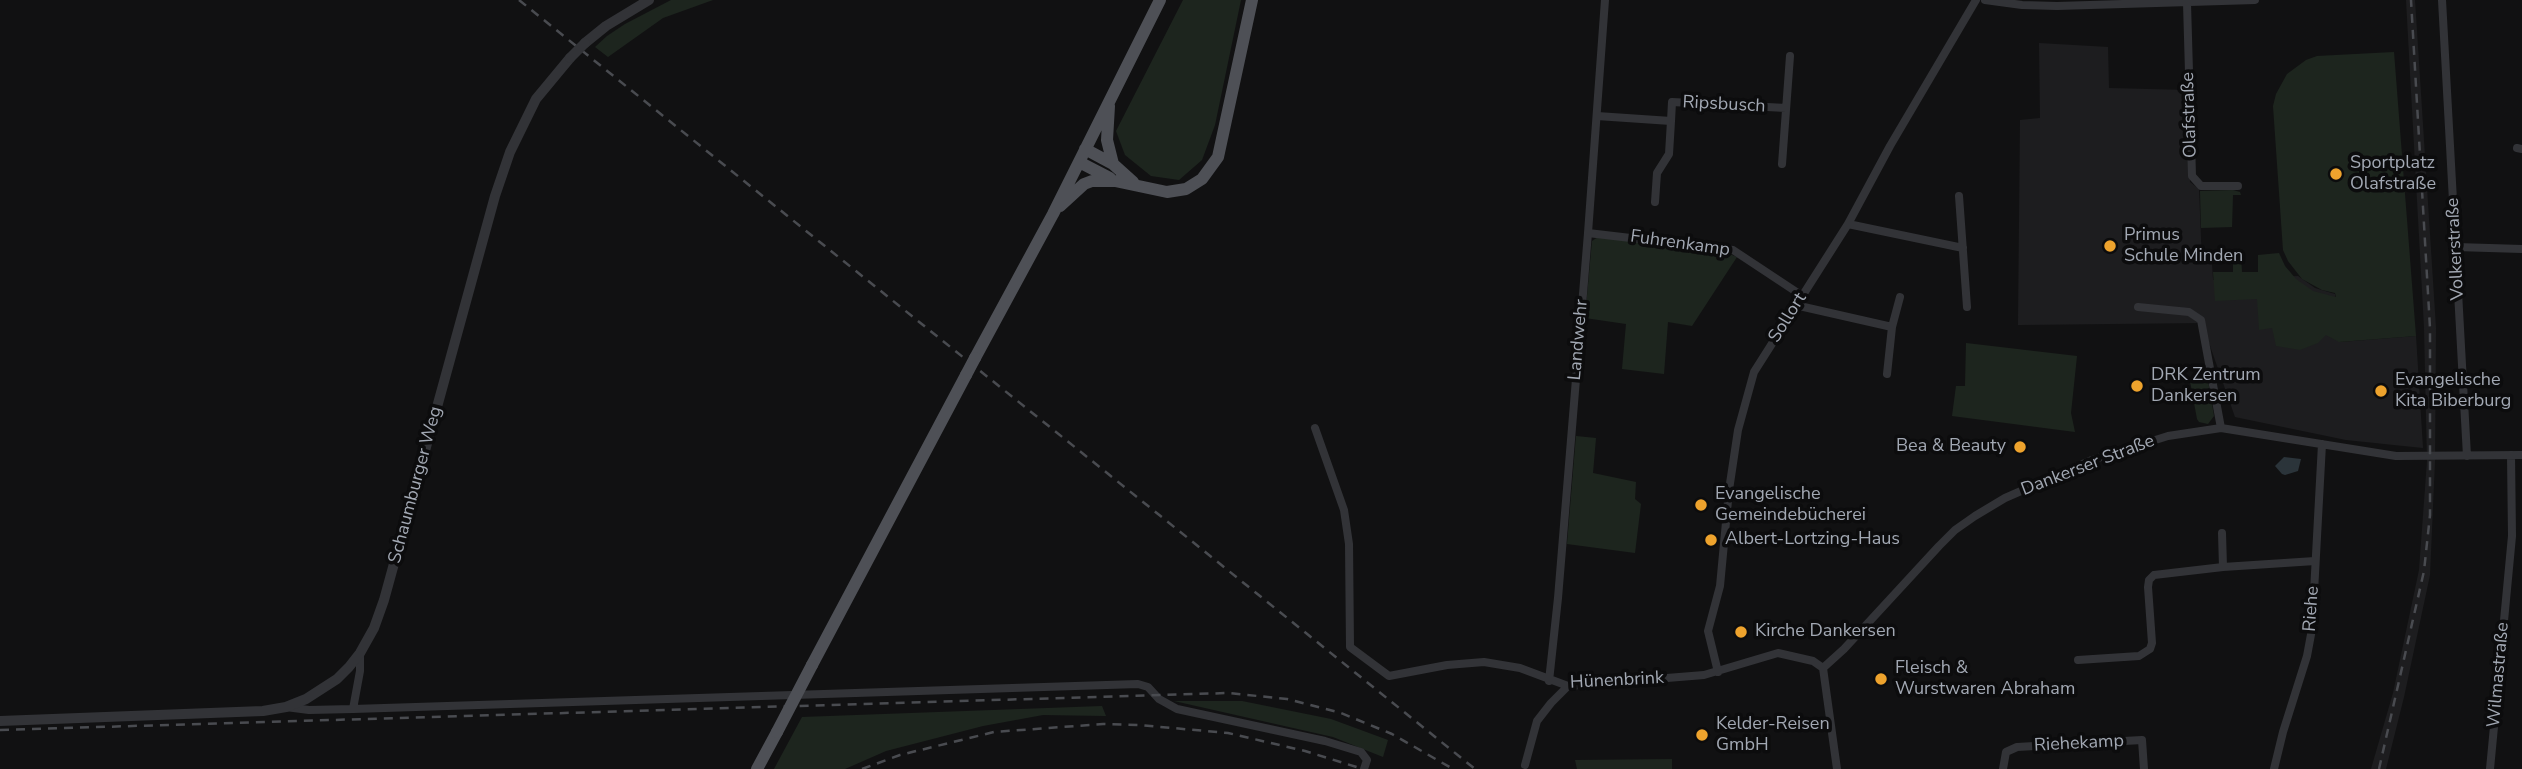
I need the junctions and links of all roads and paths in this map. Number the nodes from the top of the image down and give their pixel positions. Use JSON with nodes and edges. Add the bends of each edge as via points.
{"nodes":[{"id":1,"x":649,"y":0,"type":"edge"},
{"id":2,"x":1160,"y":0,"type":"edge"},
{"id":3,"x":1252,"y":0,"type":"edge"},
{"id":4,"x":1605,"y":0,"type":"edge"},
{"id":5,"x":1976,"y":0,"type":"edge"},
{"id":6,"x":1987,"y":0,"type":"edge"},
{"id":7,"x":2255,"y":0,"type":"edge"},
{"id":8,"x":2442,"y":0,"type":"edge"},
{"id":9,"x":2193,"y":2,"type":"edge"},
{"id":10,"x":1790,"y":56,"type":"dead end"},
{"id":11,"x":1109,"y":102,"type":"junction"},
{"id":12,"x":1786,"y":108,"type":"junction"},
{"id":13,"x":1597,"y":116,"type":"junction"},
{"id":14,"x":1671,"y":121,"type":"junction"},
{"id":15,"x":1086,"y":149,"type":"junction"},
{"id":16,"x":1079,"y":162,"type":"junction"},
{"id":17,"x":1113,"y":164,"type":"junction"},
{"id":18,"x":1782,"y":164,"type":"dead end"},
{"id":19,"x":1115,"y":181,"type":"junction"},
{"id":20,"x":1139,"y":186,"type":"junction"},
{"id":21,"x":2238,"y":186,"type":"dead end"},
{"id":22,"x":1959,"y":196,"type":"dead end"},
{"id":23,"x":1655,"y":202,"type":"dead end"},
{"id":24,"x":1053,"y":214,"type":"junction"},
{"id":25,"x":1848,"y":223,"type":"junction"},
{"id":26,"x":1588,"y":233,"type":"junction"},
{"id":27,"x":2456,"y":247,"type":"junction"},
{"id":28,"x":1963,"y":248,"type":"junction"},
{"id":29,"x":2522,"y":249,"type":"edge"},
{"id":30,"x":1801,"y":295,"type":"junction"},
{"id":31,"x":1900,"y":298,"type":"dead end"},
{"id":32,"x":1795,"y":305,"type":"junction"},
{"id":33,"x":1967,"y":307,"type":"dead end"},
{"id":34,"x":2138,"y":307,"type":"dead end"},
{"id":35,"x":1892,"y":327,"type":"junction"},
{"id":36,"x":1887,"y":374,"type":"dead end"},
{"id":37,"x":1315,"y":428,"type":"dead end"},
{"id":38,"x":2221,"y":428,"type":"junction"},
{"id":39,"x":2322,"y":444,"type":"junction"},
{"id":40,"x":2511,"y":455,"type":"junction"},
{"id":41,"x":2522,"y":455,"type":"edge"},
{"id":42,"x":2467,"y":456,"type":"junction"},
{"id":43,"x":2222,"y":533,"type":"dead end"},
{"id":44,"x":2315,"y":561,"type":"junction"},
{"id":45,"x":2223,"y":567,"type":"junction"},
{"id":46,"x":360,"y":653,"type":"junction"},
{"id":47,"x":2078,"y":660,"type":"dead end"},
{"id":48,"x":1823,"y":668,"type":"junction"},
{"id":49,"x":1718,"y":672,"type":"junction"},
{"id":50,"x":1549,"y":681,"type":"junction"},
{"id":51,"x":1568,"y":686,"type":"junction"},
{"id":52,"x":286,"y":706,"type":"junction"},
{"id":53,"x":353,"y":709,"type":"junction"},
{"id":54,"x":0,"y":721,"type":"edge"},
{"id":55,"x":1525,"y":765,"type":"dead end"},
{"id":56,"x":757,"y":769,"type":"edge"},
{"id":57,"x":1364,"y":769,"type":"edge"},
{"id":58,"x":1837,"y":769,"type":"edge"},
{"id":59,"x":2003,"y":769,"type":"edge"},
{"id":60,"x":2144,"y":769,"type":"edge"},
{"id":61,"x":2274,"y":769,"type":"edge"},
{"id":62,"x":2490,"y":769,"type":"edge"}],
"edges":[{"from":1,"to":46,"type":"street","name":"Schaumburger Weg","bridge":true,"via":[[606,26],[570,58],[536,99],[510,152],[384,600]]},
{"from":2,"to":11,"type":"main road"},
{"from":3,"to":20,"type":"main road","via":[[1218,157],[1202,179],[1186,189],[1167,192]]},
{"from":4,"to":13,"type":"street","name":"Landwehr"},
{"from":5,"to":25,"type":"street","name":"Sollort"},
{"from":6,"to":9,"type":"street","via":[[2022,5]]},
{"from":7,"to":9,"type":"street"},
{"from":8,"to":27,"type":"street","name":"Volkerstraße"},
{"from":9,"to":21,"type":"street","name":"Olafstraße","via":[[2192,176],[2202,186]]},
{"from":10,"to":12,"type":"street"},
{"from":11,"to":15,"type":"main road"},
{"from":11,"to":17,"type":"main road","via":[[1107,140]]},
{"from":12,"to":14,"type":"street","name":"Ripsbusch","via":[[1672,102]]},
{"from":12,"to":18,"type":"street"},
{"from":13,"to":14,"type":"street","name":"Ripsbusch"},
{"from":13,"to":26,"type":"street","name":"Landwehr"},
{"from":14,"to":23,"type":"street","via":[[1669,154],[1657,173]]},
{"from":15,"to":16,"type":"main road"},
{"from":15,"to":17,"type":"main road"},
{"from":16,"to":19,"type":"main road"},
{"from":16,"to":24,"type":"main road"},
{"from":17,"to":20,"type":"main road"},
{"from":19,"to":20,"type":"main road"},
{"from":19,"to":24,"type":"main road","via":[[1084,184]]},
{"from":22,"to":28,"type":"street"},
{"from":24,"to":56,"type":"main road","bridge":true},
{"from":25,"to":28,"type":"street"},
{"from":25,"to":30,"type":"street","name":"Sollort"},
{"from":26,"to":30,"type":"street","name":"Fuhrenkamp","via":[[1733,250]]},
{"from":26,"to":50,"type":"street","name":"Landwehr"},
{"from":27,"to":29,"type":"street"},
{"from":27,"to":42,"type":"street","name":"Volkerstraße"},
{"from":28,"to":33,"type":"street"},
{"from":30,"to":32,"type":"street","name":"Sollort"},
{"from":31,"to":35,"type":"street"},
{"from":32,"to":35,"type":"street"},
{"from":32,"to":49,"type":"street","name":"Sollort","via":[[1754,372],[1738,430],[1720,586],[1709,631]]},
{"from":34,"to":38,"type":"street","via":[[2189,312],[2201,320]]},
{"from":35,"to":36,"type":"street"},
{"from":37,"to":50,"type":"street","name":"Hünenbrink","via":[[1344,510],[1349,544],[1350,647],[1389,676],[1484,662],[1520,668]]},
{"from":38,"to":39,"type":"street","name":"Dankerser Straße"},
{"from":38,"to":48,"type":"street","name":"Dankerser Straße","via":[[2168,436],[2092,460],[1975,516],[1955,530]]},
{"from":39,"to":42,"type":"street","name":"Dankerser Straße","via":[[2396,456]]},
{"from":39,"to":44,"type":"street","name":"Riehe"},
{"from":40,"to":41,"type":"street","name":"Dankerser Straße"},
{"from":40,"to":42,"type":"street","name":"Dankerser Straße"},
{"from":40,"to":62,"type":"street","name":"Wilmastraße","via":[[2512,536]]},
{"from":43,"to":45,"type":"street"},
{"from":44,"to":45,"type":"street"},
{"from":44,"to":61,"type":"street","name":"Riehe","via":[[2307,656]]},
{"from":45,"to":47,"type":"street","via":[[2154,575],[2149,580],[2152,643],[2146,653]]},
{"from":46,"to":52,"type":"street","name":"Schaumburger Weg","via":[[337,679]]},
{"from":46,"to":53,"type":"street"},
{"from":48,"to":49,"type":"street","name":"Hünenbrink","via":[[1778,653]]},
{"from":48,"to":58,"type":"street"},
{"from":49,"to":51,"type":"street","name":"Hünenbrink"},
{"from":50,"to":51,"type":"street","name":"Hünenbrink"},
{"from":51,"to":55,"type":"street","via":[[1537,721]]},
{"from":52,"to":53,"type":"street"},
{"from":52,"to":54,"type":"street","name":"Schaumburger Weg","via":[[231,714]]},
{"from":53,"to":57,"type":"street","via":[[1138,684],[1177,709],[1361,752],[1367,760]]},
{"from":59,"to":60,"type":"street","name":"Riehekamp","via":[[2006,752],[2017,747],[2142,740]]}]}
